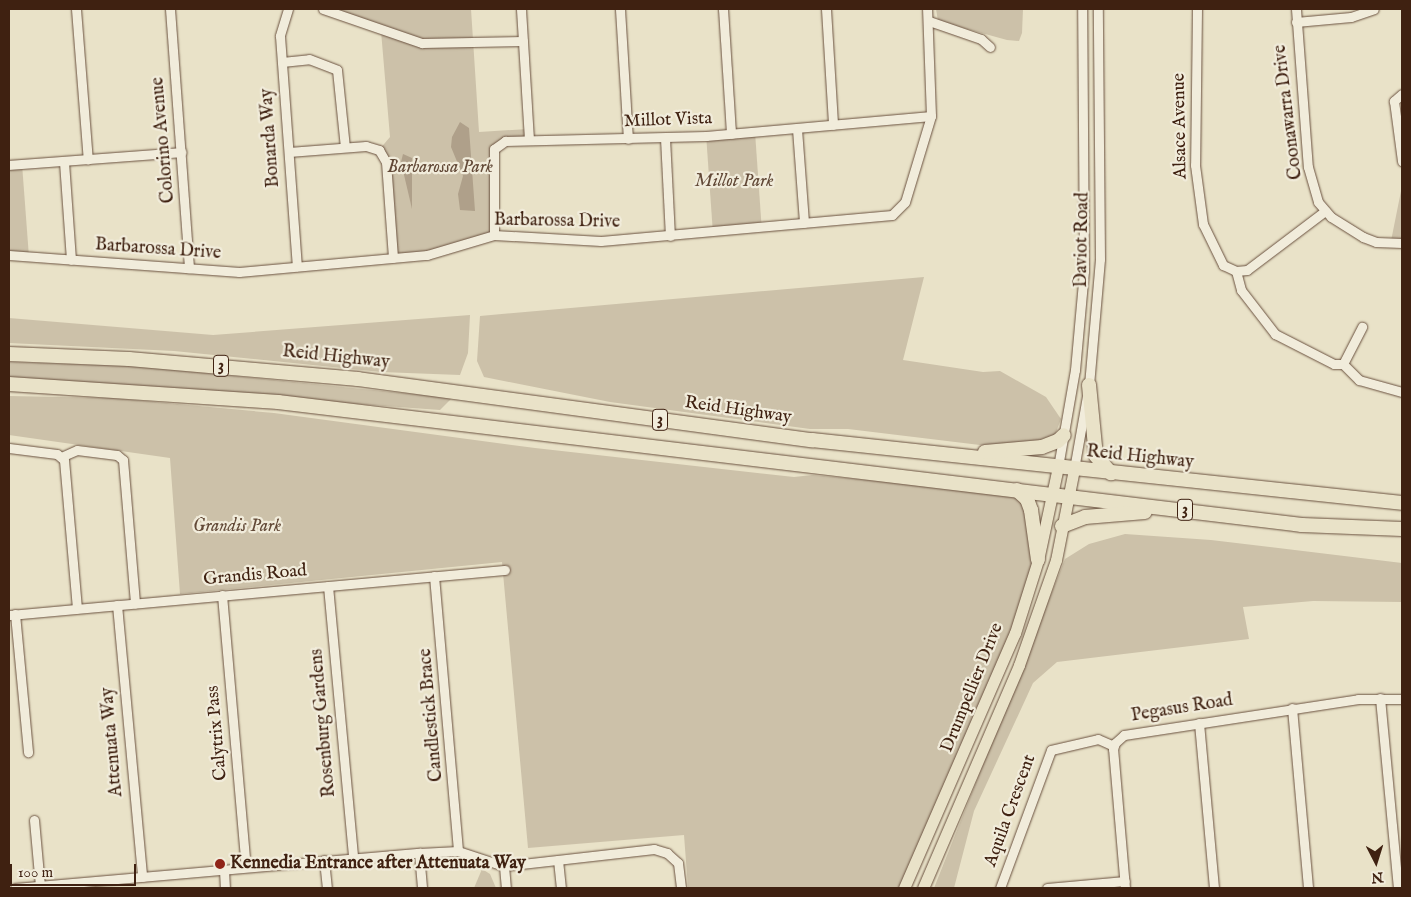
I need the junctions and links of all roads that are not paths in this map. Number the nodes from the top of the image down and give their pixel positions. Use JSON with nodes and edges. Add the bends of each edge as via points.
{"nodes":[{"id":1,"x":76,"y":9,"type":"edge"},
{"id":2,"x":170,"y":9,"type":"edge"},
{"id":3,"x":288,"y":9,"type":"edge"},
{"id":4,"x":323,"y":9,"type":"edge"},
{"id":5,"x":521,"y":9,"type":"edge"},
{"id":6,"x":620,"y":9,"type":"edge"},
{"id":7,"x":723,"y":9,"type":"edge"},
{"id":8,"x":826,"y":9,"type":"edge"},
{"id":9,"x":927,"y":9,"type":"edge"},
{"id":10,"x":1082,"y":9,"type":"edge"},
{"id":11,"x":1098,"y":9,"type":"edge"},
{"id":12,"x":1197,"y":9,"type":"edge"},
{"id":13,"x":1296,"y":9,"type":"edge"},
{"id":14,"x":1374,"y":9,"type":"edge"},
{"id":15,"x":929,"y":21,"type":"junction"},
{"id":16,"x":1296,"y":22,"type":"junction"},
{"id":17,"x":523,"y":41,"type":"junction"},
{"id":18,"x":990,"y":47,"type":"dead end"},
{"id":19,"x":282,"y":62,"type":"junction"},
{"id":20,"x":1402,"y":94,"type":"edge"},
{"id":21,"x":931,"y":116,"type":"junction"},
{"id":22,"x":833,"y":125,"type":"junction"},
{"id":23,"x":797,"y":128,"type":"junction"},
{"id":24,"x":731,"y":134,"type":"junction"},
{"id":25,"x":665,"y":138,"type":"junction"},
{"id":26,"x":628,"y":139,"type":"junction"},
{"id":27,"x":529,"y":140,"type":"junction"},
{"id":28,"x":345,"y":147,"type":"junction"},
{"id":29,"x":182,"y":152,"type":"junction"},
{"id":30,"x":289,"y":152,"type":"junction"},
{"id":31,"x":88,"y":160,"type":"junction"},
{"id":32,"x":1402,"y":161,"type":"edge"},
{"id":33,"x":64,"y":162,"type":"junction"},
{"id":34,"x":9,"y":165,"type":"edge"},
{"id":35,"x":1325,"y":211,"type":"junction"},
{"id":36,"x":804,"y":223,"type":"junction"},
{"id":37,"x":494,"y":235,"type":"junction"},
{"id":38,"x":670,"y":236,"type":"junction"},
{"id":39,"x":1402,"y":243,"type":"edge"},
{"id":40,"x":9,"y":255,"type":"edge"},
{"id":41,"x":393,"y":258,"type":"junction"},
{"id":42,"x":71,"y":260,"type":"junction"},
{"id":43,"x":297,"y":266,"type":"junction"},
{"id":44,"x":189,"y":268,"type":"junction"},
{"id":45,"x":1236,"y":271,"type":"junction"},
{"id":46,"x":1362,"y":327,"type":"dead end"},
{"id":47,"x":9,"y":354,"type":"edge"},
{"id":48,"x":1343,"y":364,"type":"junction"},
{"id":49,"x":9,"y":384,"type":"edge"},
{"id":50,"x":1089,"y":386,"type":"junction"},
{"id":51,"x":1402,"y":392,"type":"edge"},
{"id":52,"x":1064,"y":435,"type":"junction"},
{"id":53,"x":9,"y":448,"type":"edge"},
{"id":54,"x":957,"y":455,"type":"junction"},
{"id":55,"x":61,"y":457,"type":"junction"},
{"id":56,"x":1058,"y":467,"type":"junction"},
{"id":57,"x":1074,"y":469,"type":"junction"},
{"id":58,"x":1111,"y":473,"type":"junction"},
{"id":59,"x":1017,"y":490,"type":"junction"},
{"id":60,"x":1053,"y":494,"type":"junction"},
{"id":61,"x":1068,"y":495,"type":"junction"},
{"id":62,"x":1402,"y":503,"type":"edge"},
{"id":63,"x":1302,"y":525,"type":"junction"},
{"id":64,"x":1062,"y":526,"type":"junction"},
{"id":65,"x":1402,"y":529,"type":"edge"},
{"id":66,"x":1038,"y":560,"type":"junction"},
{"id":67,"x":505,"y":570,"type":"dead end"},
{"id":68,"x":434,"y":576,"type":"junction"},
{"id":69,"x":328,"y":586,"type":"junction"},
{"id":70,"x":222,"y":595,"type":"junction"},
{"id":71,"x":136,"y":604,"type":"junction"},
{"id":72,"x":118,"y":605,"type":"junction"},
{"id":73,"x":77,"y":608,"type":"junction"},
{"id":74,"x":12,"y":614,"type":"edge"},
{"id":75,"x":1380,"y":698,"type":"junction"},
{"id":76,"x":1402,"y":699,"type":"edge"},
{"id":77,"x":1292,"y":708,"type":"junction"},
{"id":78,"x":1199,"y":723,"type":"junction"},
{"id":79,"x":1114,"y":746,"type":"junction"},
{"id":80,"x":28,"y":752,"type":"dead end"},
{"id":81,"x":34,"y":820,"type":"dead end"},
{"id":82,"x":458,"y":851,"type":"junction"},
{"id":83,"x":419,"y":853,"type":"junction"},
{"id":84,"x":353,"y":857,"type":"junction"},
{"id":85,"x":324,"y":860,"type":"junction"},
{"id":86,"x":558,"y":860,"type":"junction"},
{"id":87,"x":504,"y":866,"type":"junction"},
{"id":88,"x":246,"y":867,"type":"junction"},
{"id":89,"x":224,"y":870,"type":"junction"},
{"id":90,"x":142,"y":877,"type":"junction"},
{"id":91,"x":116,"y":884,"type":"edge"},
{"id":92,"x":1125,"y":885,"type":"edge"},
{"id":93,"x":40,"y":886,"type":"junction"},
{"id":94,"x":15,"y":888,"type":"edge"},
{"id":95,"x":225,"y":888,"type":"edge"},
{"id":96,"x":327,"y":888,"type":"edge"},
{"id":97,"x":422,"y":888,"type":"edge"},
{"id":98,"x":506,"y":888,"type":"edge"},
{"id":99,"x":561,"y":888,"type":"edge"},
{"id":100,"x":681,"y":888,"type":"edge"},
{"id":101,"x":904,"y":888,"type":"edge"},
{"id":102,"x":923,"y":888,"type":"edge"},
{"id":103,"x":1000,"y":888,"type":"edge"},
{"id":104,"x":1047,"y":888,"type":"edge"},
{"id":105,"x":1214,"y":888,"type":"edge"},
{"id":106,"x":1308,"y":888,"type":"edge"},
{"id":107,"x":1398,"y":888,"type":"edge"}],
"edges":[{"from":1,"to":31,"type":"street"},
{"from":2,"to":29,"type":"street","name":"Colorino Avenue"},
{"from":3,"to":19,"type":"street","name":"Bonarda Way","via":[[280,36]]},
{"from":4,"to":17,"type":"street","via":[[422,43]]},
{"from":5,"to":17,"type":"street"},
{"from":6,"to":26,"type":"street"},
{"from":7,"to":24,"type":"street"},
{"from":8,"to":22,"type":"street"},
{"from":9,"to":15,"type":"street","name":"Barbarossa Drive"},
{"from":10,"to":52,"type":"street","name":"Daviot Road","via":[[1084,272],[1075,370]]},
{"from":11,"to":50,"type":"street","name":"Daviot Road","via":[[1101,228],[1097,316]]},
{"from":12,"to":45,"type":"street","name":"Alsace Avenue","via":[[1195,165],[1203,224],[1223,265]]},
{"from":13,"to":16,"type":"street","name":"Coonawarra Drive"},
{"from":14,"to":16,"type":"street","via":[[1351,16]]},
{"from":15,"to":18,"type":"street","via":[[981,39]]},
{"from":15,"to":21,"type":"street","name":"Barbarossa Drive"},
{"from":16,"to":35,"type":"street","name":"Coonawarra Drive","via":[[1308,167],[1318,202]]},
{"from":17,"to":27,"type":"street"},
{"from":19,"to":28,"type":"street","via":[[317,60],[337,70]]},
{"from":19,"to":30,"type":"street","name":"Bonarda Way"},
{"from":20,"to":32,"type":"street","via":[[1394,101]]},
{"from":21,"to":22,"type":"street","name":"Millot Vista"},
{"from":21,"to":36,"type":"street","name":"Barbarossa Drive","via":[[905,202],[898,212]]},
{"from":22,"to":23,"type":"street","name":"Millot Vista"},
{"from":23,"to":24,"type":"street","name":"Millot Vista"},
{"from":23,"to":36,"type":"street"},
{"from":24,"to":25,"type":"street","name":"Millot Vista"},
{"from":25,"to":26,"type":"street","name":"Millot Vista"},
{"from":25,"to":38,"type":"street"},
{"from":26,"to":27,"type":"street","name":"Millot Vista"},
{"from":27,"to":37,"type":"street","name":"Millot Vista","via":[[505,141],[494,149]]},
{"from":28,"to":30,"type":"street"},
{"from":28,"to":41,"type":"street","via":[[374,147],[386,162]]},
{"from":29,"to":31,"type":"street"},
{"from":29,"to":44,"type":"street","name":"Colorino Avenue"},
{"from":30,"to":43,"type":"street","name":"Bonarda Way"},
{"from":31,"to":33,"type":"street"},
{"from":33,"to":34,"type":"street"},
{"from":33,"to":42,"type":"street"},
{"from":35,"to":39,"type":"street","via":[[1376,242]]},
{"from":35,"to":45,"type":"street","via":[[1246,270]]},
{"from":36,"to":38,"type":"street","name":"Barbarossa Drive"},
{"from":37,"to":38,"type":"street","name":"Barbarossa Drive","via":[[584,241]]},
{"from":37,"to":41,"type":"street","name":"Barbarossa Drive","via":[[440,253]]},
{"from":40,"to":42,"type":"street","name":"Barbarossa Drive"},
{"from":41,"to":43,"type":"street","name":"Barbarossa Drive"},
{"from":42,"to":44,"type":"street","name":"Barbarossa Drive"},
{"from":43,"to":44,"type":"street","name":"Barbarossa Drive","via":[[240,272]]},
{"from":45,"to":48,"type":"street","via":[[1241,290],[1275,334],[1334,364]]},
{"from":46,"to":48,"type":"street"},
{"from":47,"to":54,"type":"highway","name":"Reid Highway","number":"3","via":[[280,371],[812,440]]},
{"from":48,"to":51,"type":"street","via":[[1360,380]]},
{"from":49,"to":59,"type":"highway","number":"3","via":[[202,395]]},
{"from":50,"to":57,"type":"street","name":"Daviot Road"},
{"from":50,"to":58,"type":"highway","via":[[1096,456]]},
{"from":52,"to":54,"type":"highway","via":[[1042,447]]},
{"from":52,"to":56,"type":"street","name":"Daviot Road"},
{"from":53,"to":55,"type":"street"},
{"from":54,"to":56,"type":"highway","name":"Reid Highway","number":"3"},
{"from":55,"to":71,"type":"street","via":[[77,450],[117,455],[123,460]]},
{"from":55,"to":73,"type":"street","via":[[64,460]]},
{"from":56,"to":57,"type":"highway","name":"Reid Highway","number":"3"},
{"from":56,"to":60,"type":"main road","name":"Drumpellier Drive"},
{"from":57,"to":58,"type":"highway","name":"Reid Highway","number":"3"},
{"from":57,"to":61,"type":"main road","name":"Drumpellier Drive"},
{"from":58,"to":62,"type":"highway","name":"Reid Highway","number":"3"},
{"from":59,"to":60,"type":"highway","number":"3"},
{"from":59,"to":66,"type":"highway","via":[[1027,499],[1031,510]]},
{"from":60,"to":61,"type":"highway","number":"3"},
{"from":60,"to":66,"type":"main road","name":"Drumpellier Drive"},
{"from":61,"to":63,"type":"highway","number":"3"},
{"from":61,"to":64,"type":"main road","name":"Drumpellier Drive"},
{"from":63,"to":64,"type":"highway","via":[[1274,529],[1147,512],[1085,517]]},
{"from":63,"to":65,"type":"highway","number":"3"},
{"from":64,"to":102,"type":"main road","name":"Drumpellier Drive","via":[[1056,560],[1019,664]]},
{"from":66,"to":101,"type":"main road","name":"Drumpellier Drive","via":[[1009,650]]},
{"from":67,"to":68,"type":"street","name":"Grandis Road"},
{"from":68,"to":69,"type":"street","name":"Grandis Road"},
{"from":68,"to":82,"type":"street","name":"Candlestick Brace"},
{"from":69,"to":70,"type":"street","name":"Grandis Road"},
{"from":69,"to":84,"type":"street","name":"Rosenburg Gardens"},
{"from":70,"to":71,"type":"street","name":"Grandis Road"},
{"from":70,"to":88,"type":"street","name":"Calytrix Pass"},
{"from":71,"to":72,"type":"street","name":"Grandis Road"},
{"from":72,"to":73,"type":"street","name":"Grandis Road"},
{"from":72,"to":90,"type":"street","name":"Attenuata Way"},
{"from":73,"to":74,"type":"street","name":"Grandis Road"},
{"from":74,"to":80,"type":"street"},
{"from":75,"to":76,"type":"street","name":"Pegasus Road"},
{"from":75,"to":77,"type":"street","name":"Pegasus Road"},
{"from":75,"to":107,"type":"street"},
{"from":77,"to":78,"type":"street","name":"Pegasus Road"},
{"from":77,"to":106,"type":"street"},
{"from":78,"to":79,"type":"street","name":"Pegasus Road","via":[[1124,735]]},
{"from":78,"to":105,"type":"street"},
{"from":79,"to":92,"type":"street","name":"Pegasus Road"},
{"from":79,"to":103,"type":"street","name":"Aquila Crescent","via":[[1098,739],[1051,750]]},
{"from":81,"to":93,"type":"street"},
{"from":82,"to":83,"type":"street"},
{"from":82,"to":87,"type":"street"},
{"from":83,"to":84,"type":"street"},
{"from":83,"to":97,"type":"street"},
{"from":84,"to":85,"type":"street"},
{"from":85,"to":88,"type":"street"},
{"from":85,"to":96,"type":"street"},
{"from":86,"to":87,"type":"street"},
{"from":86,"to":99,"type":"street"},
{"from":86,"to":100,"type":"street","via":[[654,849],[667,853],[678,863]]},
{"from":87,"to":98,"type":"street"},
{"from":88,"to":89,"type":"street"},
{"from":89,"to":90,"type":"street"},
{"from":89,"to":95,"type":"street"},
{"from":90,"to":91,"type":"street"},
{"from":91,"to":93,"type":"street"},
{"from":92,"to":104,"type":"street"},
{"from":93,"to":94,"type":"street"}]}
